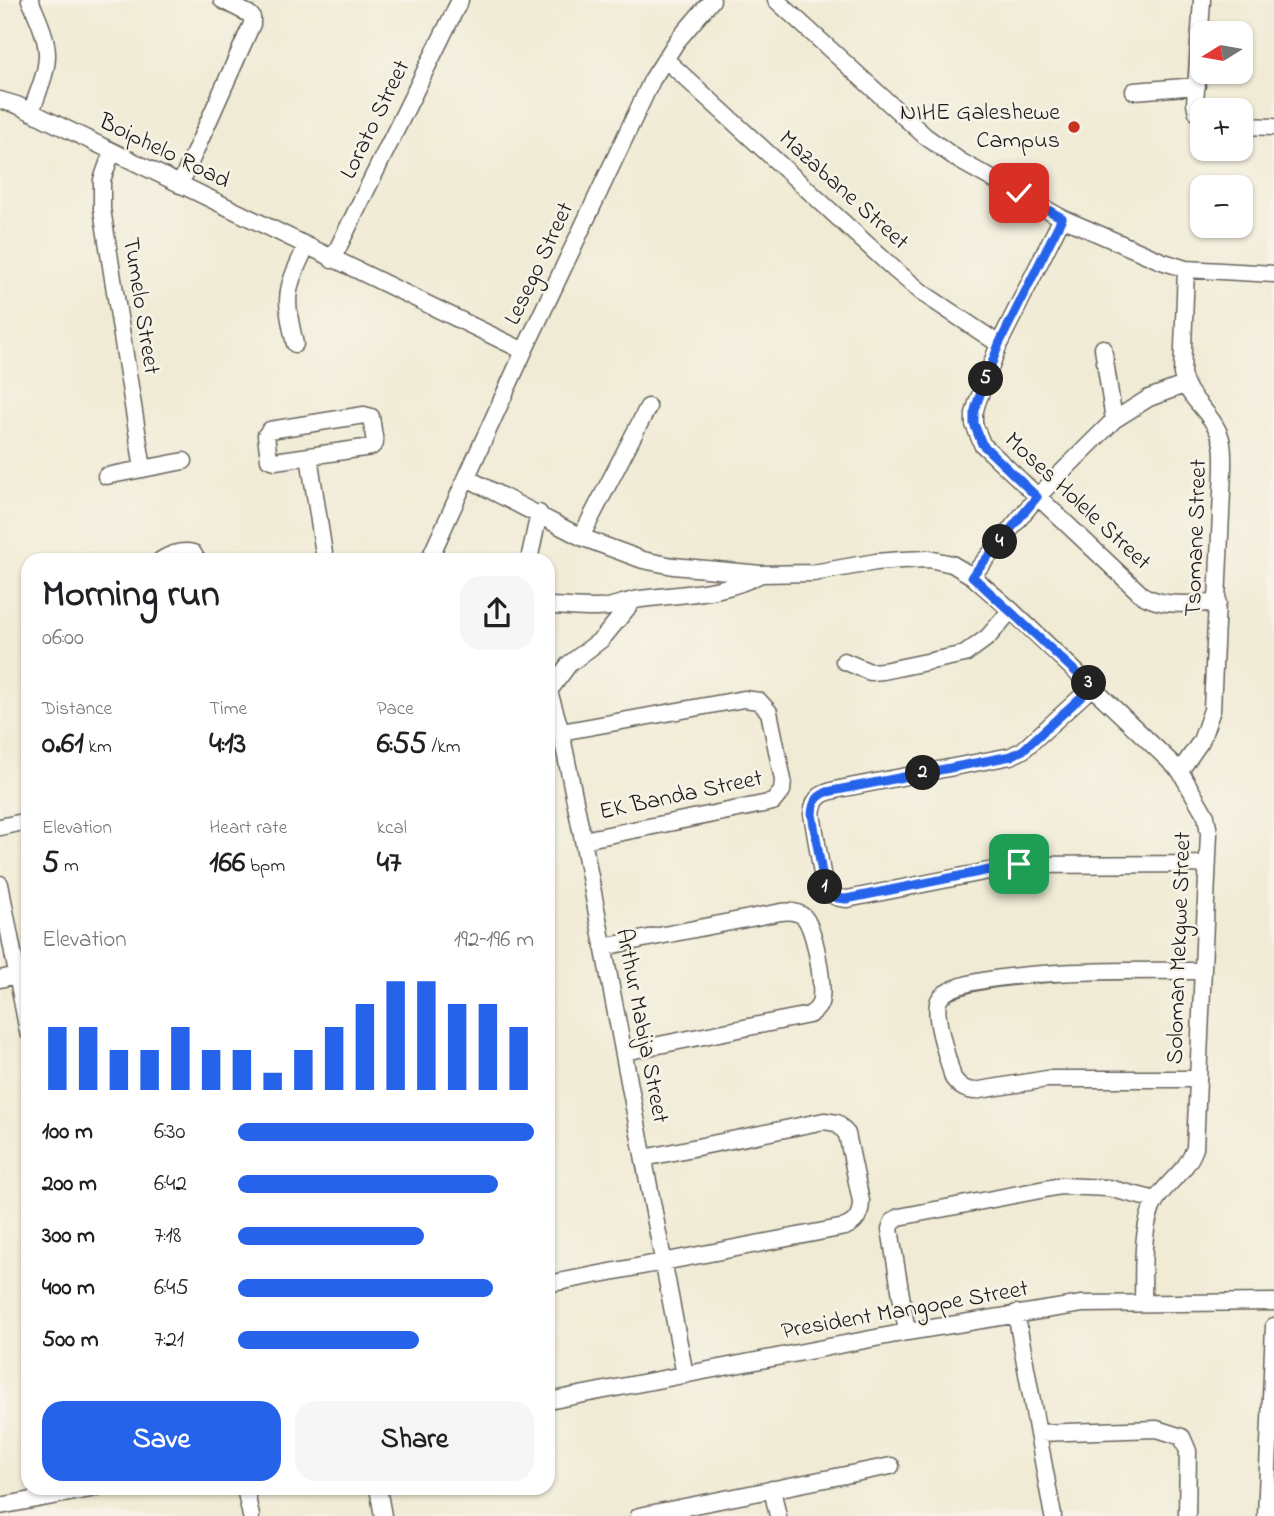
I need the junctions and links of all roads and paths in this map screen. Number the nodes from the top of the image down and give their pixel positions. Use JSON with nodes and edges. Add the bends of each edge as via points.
{"nodes":[{"id":1,"x":30,"y":0,"type":"edge"},
{"id":2,"x":222,"y":0,"type":"edge"},
{"id":3,"x":460,"y":0,"type":"edge"},
{"id":4,"x":712,"y":0,"type":"edge"},
{"id":5,"x":776,"y":0,"type":"edge"},
{"id":6,"x":1202,"y":0,"type":"edge"},
{"id":7,"x":665,"y":59,"type":"junction"},
{"id":8,"x":1197,"y":86,"type":"junction"},
{"id":9,"x":1134,"y":91,"type":"dead end"},
{"id":10,"x":1196,"y":98,"type":"edge"},
{"id":11,"x":0,"y":100,"type":"edge"},
{"id":12,"x":31,"y":112,"type":"junction"},
{"id":13,"x":1253,"y":126,"type":"edge"},
{"id":14,"x":1274,"y":127,"type":"edge"},
{"id":15,"x":112,"y":152,"type":"junction"},
{"id":16,"x":180,"y":185,"type":"junction"},
{"id":17,"x":1062,"y":218,"type":"junction"},
{"id":18,"x":306,"y":247,"type":"junction"},
{"id":19,"x":332,"y":260,"type":"junction"},
{"id":20,"x":1186,"y":269,"type":"junction"},
{"id":21,"x":1274,"y":274,"type":"edge"},
{"id":22,"x":295,"y":344,"type":"dead end"},
{"id":23,"x":999,"y":344,"type":"junction"},
{"id":24,"x":1103,"y":348,"type":"dead end"},
{"id":25,"x":524,"y":351,"type":"junction"},
{"id":26,"x":1184,"y":385,"type":"junction"},
{"id":27,"x":648,"y":407,"type":"dead end"},
{"id":28,"x":1114,"y":420,"type":"junction"},
{"id":29,"x":309,"y":456,"type":"junction"},
{"id":30,"x":184,"y":461,"type":"dead end"},
{"id":31,"x":143,"y":469,"type":"junction"},
{"id":32,"x":106,"y":476,"type":"dead end"},
{"id":33,"x":467,"y":478,"type":"junction"},
{"id":34,"x":1037,"y":497,"type":"junction"},
{"id":35,"x":539,"y":513,"type":"junction"},
{"id":36,"x":582,"y":537,"type":"junction"},
{"id":37,"x":174,"y":553,"type":"edge"},
{"id":38,"x":193,"y":553,"type":"edge"},
{"id":39,"x":324,"y":553,"type":"edge"},
{"id":40,"x":432,"y":553,"type":"edge"},
{"id":41,"x":530,"y":553,"type":"edge"},
{"id":42,"x":761,"y":574,"type":"junction"},
{"id":43,"x":972,"y":576,"type":"junction"},
{"id":44,"x":634,"y":600,"type":"junction"},
{"id":45,"x":1218,"y":603,"type":"junction"},
{"id":46,"x":555,"y":606,"type":"edge"},
{"id":47,"x":1011,"y":610,"type":"junction"},
{"id":48,"x":844,"y":662,"type":"dead end"},
{"id":49,"x":555,"y":681,"type":"edge"},
{"id":50,"x":1092,"y":687,"type":"junction"},
{"id":51,"x":555,"y":712,"type":"edge"},
{"id":52,"x":561,"y":732,"type":"junction"},
{"id":53,"x":1180,"y":771,"type":"junction"},
{"id":54,"x":21,"y":822,"type":"edge"},
{"id":55,"x":0,"y":827,"type":"edge"},
{"id":56,"x":583,"y":840,"type":"junction"},
{"id":57,"x":1208,"y":864,"type":"junction"},
{"id":58,"x":0,"y":884,"type":"edge"},
{"id":59,"x":603,"y":947,"type":"junction"},
{"id":60,"x":1203,"y":971,"type":"junction"},
{"id":61,"x":17,"y":975,"type":"junction"},
{"id":62,"x":0,"y":979,"type":"edge"},
{"id":63,"x":21,"y":996,"type":"edge"},
{"id":64,"x":624,"y":1052,"type":"junction"},
{"id":65,"x":1198,"y":1079,"type":"junction"},
{"id":66,"x":644,"y":1158,"type":"junction"},
{"id":67,"x":1156,"y":1199,"type":"junction"},
{"id":68,"x":664,"y":1263,"type":"junction"},
{"id":69,"x":555,"y":1283,"type":"edge"},
{"id":70,"x":1274,"y":1302,"type":"edge"},
{"id":71,"x":1143,"y":1303,"type":"junction"},
{"id":72,"x":1016,"y":1313,"type":"junction"},
{"id":73,"x":1274,"y":1326,"type":"edge"},
{"id":74,"x":907,"y":1332,"type":"junction"},
{"id":75,"x":685,"y":1375,"type":"junction"},
{"id":76,"x":555,"y":1400,"type":"edge"},
{"id":77,"x":1272,"y":1418,"type":"edge"},
{"id":78,"x":1038,"y":1433,"type":"junction"},
{"id":79,"x":891,"y":1466,"type":"dead end"},
{"id":80,"x":772,"y":1489,"type":"junction"},
{"id":81,"x":59,"y":1495,"type":"edge"},
{"id":82,"x":246,"y":1495,"type":"edge"},
{"id":83,"x":379,"y":1495,"type":"edge"},
{"id":84,"x":0,"y":1506,"type":"edge"},
{"id":85,"x":251,"y":1516,"type":"edge"},
{"id":86,"x":383,"y":1516,"type":"edge"},
{"id":87,"x":639,"y":1516,"type":"edge"},
{"id":88,"x":778,"y":1516,"type":"edge"},
{"id":89,"x":1054,"y":1516,"type":"edge"},
{"id":90,"x":1186,"y":1516,"type":"edge"},
{"id":91,"x":1266,"y":1516,"type":"edge"}],
"edges":[{"from":1,"to":12,"type":"street","via":[[48,53]]},
{"from":2,"to":16,"type":"street","via":[[249,13],[252,24]]},
{"from":3,"to":19,"type":"street","name":"Lorato Street"},
{"from":4,"to":7,"type":"street","name":"Lesego Street"},
{"from":5,"to":17,"type":"street","via":[[925,136]]},
{"from":6,"to":8,"type":"street"},
{"from":7,"to":23,"type":"street","name":"Mazabane Street","via":[[895,270]]},
{"from":7,"to":25,"type":"street","name":"Lesego Street"},
{"from":8,"to":9,"type":"street"},
{"from":8,"to":10,"type":"street"},
{"from":11,"to":12,"type":"street","name":"Boiphelo Road"},
{"from":12,"to":15,"type":"street","name":"Boiphelo Road"},
{"from":13,"to":14,"type":"street"},
{"from":15,"to":16,"type":"street","name":"Boiphelo Road"},
{"from":15,"to":31,"type":"street","name":"Tumelo Street","via":[[102,180],[102,209]]},
{"from":16,"to":18,"type":"street","name":"Boiphelo Road"},
{"from":17,"to":20,"type":"street"},
{"from":17,"to":23,"type":"street","name":"Moses Holele Street"},
{"from":18,"to":19,"type":"street","name":"Boiphelo Road"},
{"from":18,"to":22,"type":"street","via":[[287,294]]},
{"from":19,"to":25,"type":"street","name":"Boiphelo Road"},
{"from":20,"to":21,"type":"street"},
{"from":20,"to":26,"type":"street"},
{"from":23,"to":34,"type":"street","name":"Moses Holele Street","via":[[974,424],[982,444]]},
{"from":24,"to":28,"type":"street"},
{"from":25,"to":33,"type":"street","name":"Lesego Street"},
{"from":26,"to":28,"type":"street","via":[[1149,398]]},
{"from":26,"to":45,"type":"street","name":"Tsomane Street","via":[[1213,421],[1223,446]]},
{"from":27,"to":36,"type":"street"},
{"from":28,"to":34,"type":"street"},
{"from":29,"to":29,"type":"street","via":[[271,461],[266,435],[270,430],[370,417],[374,446]]},
{"from":29,"to":39,"type":"street"},
{"from":30,"to":31,"type":"street"},
{"from":31,"to":32,"type":"street"},
{"from":33,"to":35,"type":"street","name":"Soloman Mekgwe Street"},
{"from":33,"to":40,"type":"street","name":"Lesego Street"},
{"from":34,"to":43,"type":"street"},
{"from":34,"to":45,"type":"street","name":"Moses Holele Street","via":[[1150,600]]},
{"from":35,"to":36,"type":"street","name":"Soloman Mekgwe Street"},
{"from":35,"to":41,"type":"street"},
{"from":36,"to":42,"type":"street","name":"Soloman Mekgwe Street","via":[[643,560]]},
{"from":37,"to":38,"type":"street"},
{"from":42,"to":43,"type":"street","name":"Soloman Mekgwe Street","via":[[813,573],[929,559],[952,564]]},
{"from":42,"to":44,"type":"street","via":[[729,588]]},
{"from":43,"to":47,"type":"street","name":"Soloman Mekgwe Street"},
{"from":44,"to":46,"type":"street","via":[[606,607]]},
{"from":44,"to":49,"type":"street","via":[[602,639]]},
{"from":45,"to":53,"type":"street","name":"Tsomane Street","via":[[1212,710],[1201,741]]},
{"from":47,"to":48,"type":"street","via":[[988,637],[965,654],[883,671]]},
{"from":47,"to":50,"type":"street","name":"Soloman Mekgwe Street"},
{"from":50,"to":53,"type":"street","name":"Soloman Mekgwe Street"},
{"from":50,"to":57,"type":"street","via":[[1011,756],[818,796],[812,814],[829,893],[846,899],[1019,864]]},
{"from":51,"to":52,"type":"street","name":"Arthur Mabija Street"},
{"from":52,"to":56,"type":"street","name":"Arthur Mabija Street"},
{"from":52,"to":56,"type":"street","name":"EK Banda Street","via":[[744,699],[766,706],[772,726],[783,780],[782,792],[773,802]]},
{"from":53,"to":57,"type":"street","name":"Soloman Mekgwe Street","via":[[1206,816]]},
{"from":54,"to":55,"type":"street"},
{"from":56,"to":59,"type":"street","name":"Arthur Mabija Street"},
{"from":57,"to":60,"type":"street","name":"Soloman Mekgwe Street"},
{"from":58,"to":61,"type":"street"},
{"from":59,"to":64,"type":"street","name":"Arthur Mabija Street"},
{"from":59,"to":64,"type":"street","via":[[789,911],[805,917],[813,937],[822,990],[816,1011]]},
{"from":60,"to":65,"type":"street","name":"Soloman Mekgwe Street"},
{"from":60,"to":65,"type":"street","via":[[1025,976],[958,986],[937,1004],[953,1078],[966,1090],[1047,1079]]},
{"from":61,"to":62,"type":"street"},
{"from":61,"to":63,"type":"street"},
{"from":64,"to":66,"type":"street","name":"Arthur Mabija Street"},
{"from":65,"to":67,"type":"street","name":"Soloman Mekgwe Street","via":[[1195,1148],[1185,1169]]},
{"from":66,"to":68,"type":"street","name":"Arthur Mabija Street"},
{"from":66,"to":68,"type":"street","via":[[824,1121],[837,1123],[847,1134],[861,1201],[856,1220],[845,1227]]},
{"from":67,"to":71,"type":"street","name":"Soloman Mekgwe Street","via":[[1147,1229]]},
{"from":67,"to":74,"type":"street","via":[[1108,1188],[1061,1186],[899,1217],[890,1229]]},
{"from":68,"to":69,"type":"street"},
{"from":68,"to":75,"type":"street","name":"Arthur Mabija Street"},
{"from":70,"to":71,"type":"street","name":"President Mangope Street"},
{"from":71,"to":72,"type":"street","name":"President Mangope Street","via":[[1082,1304]]},
{"from":72,"to":74,"type":"street","name":"President Mangope Street"},
{"from":72,"to":78,"type":"street"},
{"from":73,"to":77,"type":"street"},
{"from":74,"to":75,"type":"street","name":"President Mangope Street"},
{"from":75,"to":76,"type":"street","name":"President Mangope Street"},
{"from":77,"to":91,"type":"street"},
{"from":78,"to":89,"type":"street"},
{"from":78,"to":90,"type":"street","via":[[1157,1429],[1182,1437],[1188,1451]]},
{"from":79,"to":80,"type":"street"},
{"from":80,"to":87,"type":"street"},
{"from":80,"to":88,"type":"street"},
{"from":81,"to":84,"type":"street"},
{"from":82,"to":85,"type":"street"},
{"from":83,"to":86,"type":"street"}]}
